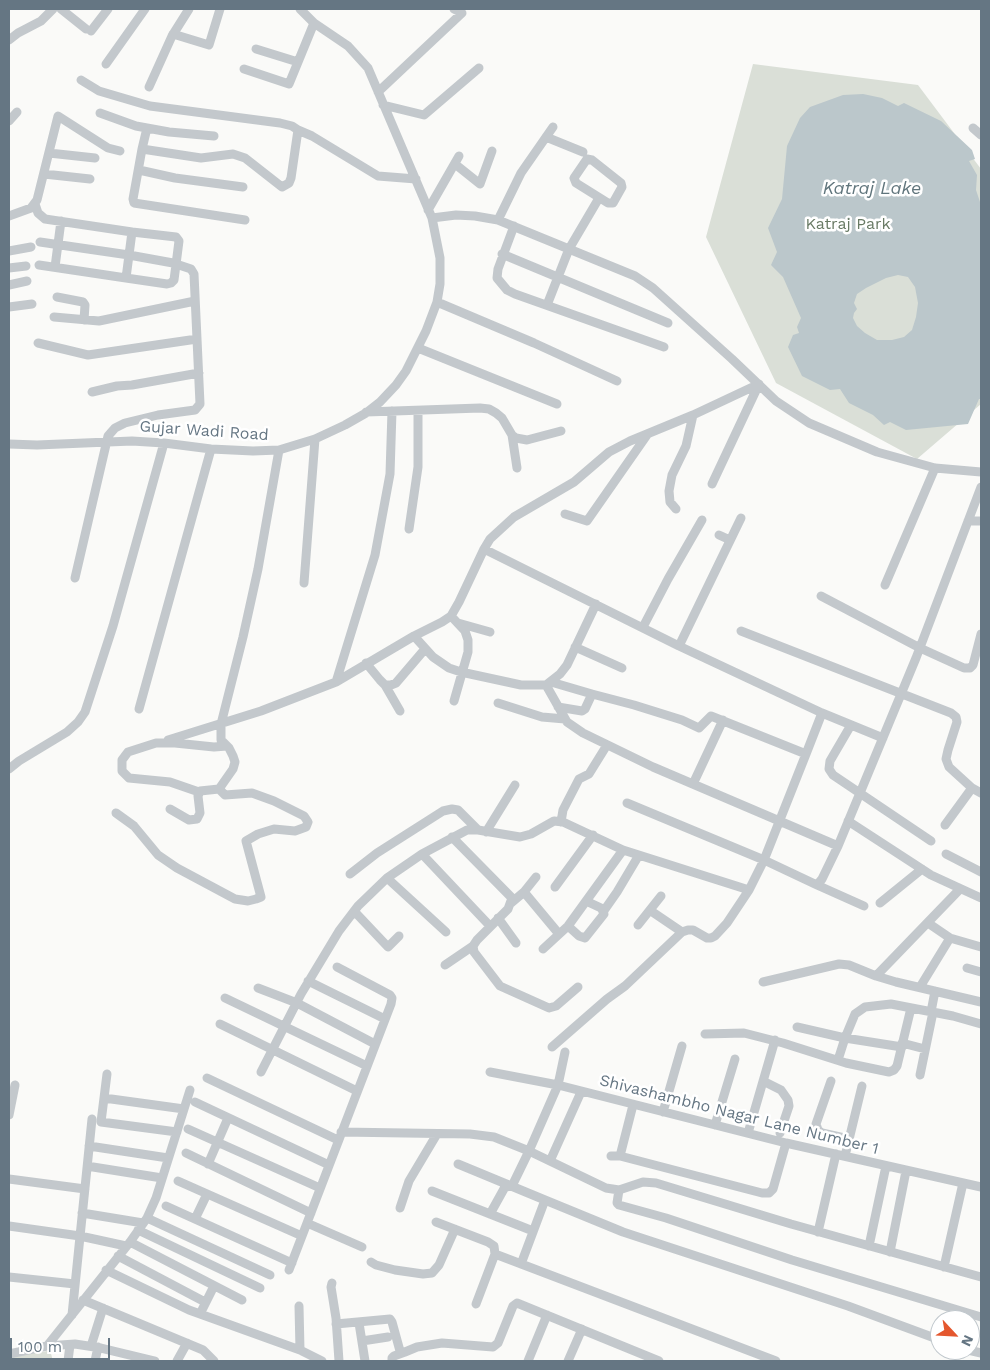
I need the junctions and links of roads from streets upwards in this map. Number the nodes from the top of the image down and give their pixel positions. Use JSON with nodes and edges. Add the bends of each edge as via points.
{"nodes":[{"id":1,"x":53,"y":9,"type":"edge"},
{"id":2,"x":61,"y":9,"type":"edge"},
{"id":3,"x":108,"y":9,"type":"edge"},
{"id":4,"x":144,"y":9,"type":"edge"},
{"id":5,"x":189,"y":9,"type":"edge"},
{"id":6,"x":220,"y":9,"type":"edge"},
{"id":7,"x":300,"y":9,"type":"edge"},
{"id":8,"x":454,"y":9,"type":"edge"},
{"id":9,"x":314,"y":23,"type":"junction"},
{"id":10,"x":173,"y":34,"type":"junction"},
{"id":11,"x":9,"y":40,"type":"edge"},
{"id":12,"x":256,"y":49,"type":"dead end"},
{"id":13,"x":298,"y":62,"type":"junction"},
{"id":14,"x":106,"y":64,"type":"dead end"},
{"id":15,"x":479,"y":68,"type":"dead end"},
{"id":16,"x":244,"y":69,"type":"dead end"},
{"id":17,"x":81,"y":80,"type":"dead end"},
{"id":18,"x":149,"y":87,"type":"dead end"},
{"id":19,"x":378,"y":92,"type":"junction"},
{"id":20,"x":383,"y":105,"type":"junction"},
{"id":21,"x":17,"y":112,"type":"dead end"},
{"id":22,"x":100,"y":113,"type":"dead end"},
{"id":23,"x":9,"y":121,"type":"edge"},
{"id":24,"x":553,"y":127,"type":"dead end"},
{"id":25,"x":148,"y":128,"type":"junction"},
{"id":26,"x":974,"y":128,"type":"dead end"},
{"id":27,"x":298,"y":130,"type":"junction"},
{"id":28,"x":981,"y":135,"type":"edge"},
{"id":29,"x":214,"y":136,"type":"dead end"},
{"id":30,"x":546,"y":137,"type":"junction"},
{"id":31,"x":142,"y":149,"type":"junction"},
{"id":32,"x":120,"y":151,"type":"dead end"},
{"id":33,"x":492,"y":151,"type":"dead end"},
{"id":34,"x":583,"y":152,"type":"dead end"},
{"id":35,"x":49,"y":153,"type":"junction"},
{"id":36,"x":95,"y":158,"type":"dead end"},
{"id":37,"x":139,"y":170,"type":"junction"},
{"id":38,"x":44,"y":174,"type":"junction"},
{"id":39,"x":416,"y":179,"type":"junction"},
{"id":40,"x":90,"y":180,"type":"dead end"},
{"id":41,"x":243,"y":187,"type":"dead end"},
{"id":42,"x":599,"y":198,"type":"junction"},
{"id":43,"x":34,"y":204,"type":"junction"},
{"id":44,"x":430,"y":214,"type":"junction"},
{"id":45,"x":9,"y":216,"type":"edge"},
{"id":46,"x":245,"y":220,"type":"dead end"},
{"id":47,"x":498,"y":220,"type":"junction"},
{"id":48,"x":61,"y":221,"type":"junction"},
{"id":49,"x":514,"y":226,"type":"junction"},
{"id":50,"x":132,"y":232,"type":"junction"},
{"id":51,"x":40,"y":242,"type":"dead end"},
{"id":52,"x":58,"y":244,"type":"junction"},
{"id":53,"x":31,"y":247,"type":"dead end"},
{"id":54,"x":569,"y":249,"type":"junction"},
{"id":55,"x":9,"y":251,"type":"edge"},
{"id":56,"x":502,"y":254,"type":"junction"},
{"id":57,"x":129,"y":255,"type":"junction"},
{"id":58,"x":176,"y":264,"type":"junction"},
{"id":59,"x":39,"y":265,"type":"dead end"},
{"id":60,"x":26,"y":266,"type":"dead end"},
{"id":61,"x":55,"y":267,"type":"junction"},
{"id":62,"x":9,"y":268,"type":"edge"},
{"id":63,"x":558,"y":277,"type":"junction"},
{"id":64,"x":126,"y":278,"type":"junction"},
{"id":65,"x":27,"y":281,"type":"dead end"},
{"id":66,"x":9,"y":285,"type":"edge"},
{"id":67,"x":57,"y":298,"type":"dead end"},
{"id":68,"x":195,"y":301,"type":"junction"},
{"id":69,"x":437,"y":302,"type":"junction"},
{"id":70,"x":32,"y":304,"type":"dead end"},
{"id":71,"x":547,"y":305,"type":"junction"},
{"id":72,"x":9,"y":307,"type":"edge"},
{"id":73,"x":54,"y":317,"type":"dead end"},
{"id":74,"x":84,"y":320,"type":"junction"},
{"id":75,"x":668,"y":323,"type":"dead end"},
{"id":76,"x":197,"y":339,"type":"junction"},
{"id":77,"x":38,"y":343,"type":"dead end"},
{"id":78,"x":664,"y":347,"type":"dead end"},
{"id":79,"x":418,"y":348,"type":"junction"},
{"id":80,"x":199,"y":373,"type":"junction"},
{"id":81,"x":617,"y":381,"type":"dead end"},
{"id":82,"x":759,"y":384,"type":"junction"},
{"id":83,"x":92,"y":392,"type":"dead end"},
{"id":84,"x":557,"y":404,"type":"dead end"},
{"id":85,"x":366,"y":412,"type":"junction"},
{"id":86,"x":392,"y":412,"type":"junction"},
{"id":87,"x":418,"y":412,"type":"junction"},
{"id":88,"x":693,"y":415,"type":"junction"},
{"id":89,"x":561,"y":431,"type":"dead end"},
{"id":90,"x":647,"y":434,"type":"junction"},
{"id":91,"x":512,"y":435,"type":"junction"},
{"id":92,"x":315,"y":439,"type":"junction"},
{"id":93,"x":105,"y":442,"type":"junction"},
{"id":94,"x":164,"y":443,"type":"junction"},
{"id":95,"x":9,"y":444,"type":"edge"},
{"id":96,"x":211,"y":449,"type":"junction"},
{"id":97,"x":279,"y":450,"type":"junction"},
{"id":98,"x":517,"y":468,"type":"dead end"},
{"id":99,"x":935,"y":468,"type":"junction"},
{"id":100,"x":981,"y":472,"type":"edge"},
{"id":101,"x":712,"y":484,"type":"dead end"},
{"id":102,"x":981,"y":487,"type":"edge"},
{"id":103,"x":676,"y":509,"type":"dead end"},
{"id":104,"x":565,"y":514,"type":"dead end"},
{"id":105,"x":741,"y":518,"type":"dead end"},
{"id":106,"x":702,"y":520,"type":"dead end"},
{"id":107,"x":968,"y":521,"type":"junction"},
{"id":108,"x":981,"y":521,"type":"edge"},
{"id":109,"x":409,"y":529,"type":"dead end"},
{"id":110,"x":719,"y":535,"type":"dead end"},
{"id":111,"x":730,"y":540,"type":"junction"},
{"id":112,"x":484,"y":550,"type":"junction"},
{"id":113,"x":75,"y":578,"type":"dead end"},
{"id":114,"x":304,"y":583,"type":"dead end"},
{"id":115,"x":885,"y":585,"type":"dead end"},
{"id":116,"x":821,"y":596,"type":"dead end"},
{"id":117,"x":596,"y":604,"type":"junction"},
{"id":118,"x":450,"y":616,"type":"junction"},
{"id":119,"x":458,"y":623,"type":"junction"},
{"id":120,"x":643,"y":627,"type":"junction"},
{"id":121,"x":741,"y":631,"type":"dead end"},
{"id":122,"x":490,"y":632,"type":"dead end"},
{"id":123,"x":981,"y":634,"type":"edge"},
{"id":124,"x":414,"y":636,"type":"junction"},
{"id":125,"x":576,"y":646,"type":"junction"},
{"id":126,"x":679,"y":646,"type":"junction"},
{"id":127,"x":920,"y":648,"type":"junction"},
{"id":128,"x":424,"y":649,"type":"junction"},
{"id":129,"x":366,"y":664,"type":"junction"},
{"id":130,"x":622,"y":668,"type":"dead end"},
{"id":131,"x":461,"y":672,"type":"junction"},
{"id":132,"x":336,"y":682,"type":"junction"},
{"id":133,"x":548,"y":683,"type":"junction"},
{"id":134,"x":385,"y":685,"type":"junction"},
{"id":135,"x":902,"y":693,"type":"junction"},
{"id":136,"x":592,"y":694,"type":"junction"},
{"id":137,"x":454,"y":701,"type":"dead end"},
{"id":138,"x":498,"y":703,"type":"dead end"},
{"id":139,"x":558,"y":707,"type":"junction"},
{"id":140,"x":140,"y":709,"type":"dead end"},
{"id":141,"x":400,"y":711,"type":"dead end"},
{"id":142,"x":822,"y":713,"type":"junction"},
{"id":143,"x":565,"y":719,"type":"junction"},
{"id":144,"x":723,"y":720,"type":"junction"},
{"id":145,"x":221,"y":724,"type":"junction"},
{"id":146,"x":850,"y":725,"type":"junction"},
{"id":147,"x":883,"y":738,"type":"junction"},
{"id":148,"x":168,"y":740,"type":"dead end"},
{"id":149,"x":227,"y":746,"type":"junction"},
{"id":150,"x":608,"y":746,"type":"junction"},
{"id":151,"x":806,"y":754,"type":"junction"},
{"id":152,"x":9,"y":769,"type":"edge"},
{"id":153,"x":692,"y":784,"type":"junction"},
{"id":154,"x":515,"y":785,"type":"dead end"},
{"id":155,"x":972,"y":788,"type":"junction"},
{"id":156,"x":219,"y":789,"type":"junction"},
{"id":157,"x":198,"y":792,"type":"junction"},
{"id":158,"x":860,"y":793,"type":"junction"},
{"id":159,"x":981,"y":793,"type":"edge"},
{"id":160,"x":627,"y":803,"type":"dead end"},
{"id":161,"x":170,"y":809,"type":"dead end"},
{"id":162,"x":116,"y":813,"type":"dead end"},
{"id":163,"x":780,"y":821,"type":"junction"},
{"id":164,"x":848,"y":821,"type":"junction"},
{"id":165,"x":560,"y":822,"type":"junction"},
{"id":166,"x":945,"y":825,"type":"dead end"},
{"id":167,"x":482,"y":831,"type":"junction"},
{"id":168,"x":593,"y":835,"type":"junction"},
{"id":169,"x":452,"y":837,"type":"junction"},
{"id":170,"x":931,"y":841,"type":"dead end"},
{"id":171,"x":838,"y":846,"type":"junction"},
{"id":172,"x":623,"y":850,"type":"junction"},
{"id":173,"x":422,"y":854,"type":"junction"},
{"id":174,"x":946,"y":854,"type":"dead end"},
{"id":175,"x":639,"y":855,"type":"junction"},
{"id":176,"x":764,"y":860,"type":"junction"},
{"id":177,"x":922,"y":869,"type":"junction"},
{"id":178,"x":981,"y":872,"type":"edge"},
{"id":179,"x":350,"y":874,"type":"dead end"},
{"id":180,"x":536,"y":877,"type":"dead end"},
{"id":181,"x":387,"y":878,"type":"junction"},
{"id":182,"x":817,"y":884,"type":"junction"},
{"id":183,"x":555,"y":887,"type":"dead end"},
{"id":184,"x":960,"y":889,"type":"junction"},
{"id":185,"x":749,"y":890,"type":"junction"},
{"id":186,"x":524,"y":892,"type":"junction"},
{"id":187,"x":660,"y":896,"type":"dead end"},
{"id":188,"x":981,"y":898,"type":"edge"},
{"id":189,"x":586,"y":901,"type":"junction"},
{"id":190,"x":511,"y":903,"type":"junction"},
{"id":191,"x":880,"y":903,"type":"dead end"},
{"id":192,"x":864,"y":906,"type":"dead end"},
{"id":193,"x":354,"y":911,"type":"junction"},
{"id":194,"x":651,"y":911,"type":"junction"},
{"id":195,"x":603,"y":912,"type":"junction"},
{"id":196,"x":498,"y":918,"type":"junction"},
{"id":197,"x":928,"y":923,"type":"junction"},
{"id":198,"x":638,"y":925,"type":"dead end"},
{"id":199,"x":490,"y":926,"type":"junction"},
{"id":200,"x":568,"y":926,"type":"junction"},
{"id":201,"x":446,"y":932,"type":"dead end"},
{"id":202,"x":682,"y":932,"type":"junction"},
{"id":203,"x":559,"y":934,"type":"junction"},
{"id":204,"x":399,"y":936,"type":"dead end"},
{"id":205,"x":950,"y":938,"type":"junction"},
{"id":206,"x":516,"y":943,"type":"dead end"},
{"id":207,"x":473,"y":946,"type":"junction"},
{"id":208,"x":981,"y":947,"type":"edge"},
{"id":209,"x":542,"y":949,"type":"dead end"},
{"id":210,"x":445,"y":965,"type":"dead end"},
{"id":211,"x":337,"y":967,"type":"dead end"},
{"id":212,"x":967,"y":968,"type":"dead end"},
{"id":213,"x":981,"y":972,"type":"edge"},
{"id":214,"x":876,"y":976,"type":"junction"},
{"id":215,"x":308,"y":981,"type":"junction"},
{"id":216,"x":763,"y":982,"type":"dead end"},
{"id":217,"x":578,"y":987,"type":"dead end"},
{"id":218,"x":920,"y":987,"type":"junction"},
{"id":219,"x":258,"y":988,"type":"dead end"},
{"id":220,"x":935,"y":990,"type":"junction"},
{"id":221,"x":225,"y":998,"type":"dead end"},
{"id":222,"x":297,"y":1002,"type":"junction"},
{"id":223,"x":981,"y":1002,"type":"edge"},
{"id":224,"x":911,"y":1008,"type":"junction"},
{"id":225,"x":932,"y":1012,"type":"junction"},
{"id":226,"x":385,"y":1019,"type":"junction"},
{"id":227,"x":220,"y":1024,"type":"dead end"},
{"id":228,"x":981,"y":1024,"type":"edge"},
{"id":229,"x":285,"y":1026,"type":"junction"},
{"id":230,"x":797,"y":1027,"type":"dead end"},
{"id":231,"x":705,"y":1034,"type":"dead end"},
{"id":232,"x":845,"y":1038,"type":"junction"},
{"id":233,"x":774,"y":1040,"type":"junction"},
{"id":234,"x":375,"y":1044,"type":"junction"},
{"id":235,"x":902,"y":1045,"type":"junction"},
{"id":236,"x":682,"y":1046,"type":"dead end"},
{"id":237,"x":552,"y":1047,"type":"dead end"},
{"id":238,"x":925,"y":1049,"type":"junction"},
{"id":239,"x":272,"y":1051,"type":"junction"},
{"id":240,"x":565,"y":1052,"type":"dead end"},
{"id":241,"x":735,"y":1059,"type":"dead end"},
{"id":242,"x":838,"y":1060,"type":"junction"},
{"id":243,"x":367,"y":1066,"type":"junction"},
{"id":244,"x":261,"y":1072,"type":"dead end"},
{"id":245,"x":490,"y":1072,"type":"dead end"},
{"id":246,"x":107,"y":1074,"type":"dead end"},
{"id":247,"x":920,"y":1074,"type":"dead end"},
{"id":248,"x":207,"y":1078,"type":"dead end"},
{"id":249,"x":763,"y":1081,"type":"junction"},
{"id":250,"x":831,"y":1081,"type":"dead end"},
{"id":251,"x":15,"y":1086,"type":"dead end"},
{"id":252,"x":558,"y":1086,"type":"junction"},
{"id":253,"x":862,"y":1086,"type":"dead end"},
{"id":254,"x":190,"y":1090,"type":"dead end"},
{"id":255,"x":357,"y":1091,"type":"junction"},
{"id":256,"x":581,"y":1092,"type":"junction"},
{"id":257,"x":104,"y":1098,"type":"junction"},
{"id":258,"x":195,"y":1102,"type":"dead end"},
{"id":259,"x":634,"y":1105,"type":"junction"},
{"id":260,"x":184,"y":1108,"type":"junction"},
{"id":261,"x":663,"y":1112,"type":"junction"},
{"id":262,"x":9,"y":1115,"type":"edge"},
{"id":263,"x":228,"y":1118,"type":"junction"},
{"id":264,"x":92,"y":1119,"type":"dead end"},
{"id":265,"x":715,"y":1125,"type":"junction"},
{"id":266,"x":188,"y":1129,"type":"dead end"},
{"id":267,"x":177,"y":1132,"type":"junction"},
{"id":268,"x":748,"y":1133,"type":"junction"},
{"id":269,"x":780,"y":1133,"type":"dead end"},
{"id":270,"x":437,"y":1134,"type":"junction"},
{"id":271,"x":340,"y":1136,"type":"junction"},
{"id":272,"x":849,"y":1139,"type":"junction"},
{"id":273,"x":218,"y":1142,"type":"junction"},
{"id":274,"x":786,"y":1143,"type":"junction"},
{"id":275,"x":89,"y":1146,"type":"junction"},
{"id":276,"x":530,"y":1151,"type":"junction"},
{"id":277,"x":186,"y":1153,"type":"dead end"},
{"id":278,"x":840,"y":1155,"type":"junction"},
{"id":279,"x":168,"y":1158,"type":"junction"},
{"id":280,"x":550,"y":1161,"type":"junction"},
{"id":281,"x":208,"y":1164,"type":"junction"},
{"id":282,"x":458,"y":1164,"type":"dead end"},
{"id":283,"x":328,"y":1165,"type":"junction"},
{"id":284,"x":886,"y":1166,"type":"junction"},
{"id":285,"x":93,"y":1167,"type":"dead end"},
{"id":286,"x":906,"y":1171,"type":"junction"},
{"id":287,"x":162,"y":1178,"type":"junction"},
{"id":288,"x":9,"y":1179,"type":"edge"},
{"id":289,"x":178,"y":1181,"type":"dead end"},
{"id":290,"x":963,"y":1183,"type":"junction"},
{"id":291,"x":512,"y":1186,"type":"junction"},
{"id":292,"x":981,"y":1187,"type":"edge"},
{"id":293,"x":320,"y":1188,"type":"junction"},
{"id":294,"x":85,"y":1189,"type":"junction"},
{"id":295,"x":619,"y":1190,"type":"junction"},
{"id":296,"x":432,"y":1191,"type":"dead end"},
{"id":297,"x":207,"y":1194,"type":"junction"},
{"id":298,"x":545,"y":1200,"type":"junction"},
{"id":299,"x":166,"y":1206,"type":"dead end"},
{"id":300,"x":400,"y":1208,"type":"dead end"},
{"id":301,"x":82,"y":1213,"type":"junction"},
{"id":302,"x":311,"y":1213,"type":"junction"},
{"id":303,"x":490,"y":1214,"type":"junction"},
{"id":304,"x":195,"y":1219,"type":"junction"},
{"id":305,"x":436,"y":1222,"type":"dead end"},
{"id":306,"x":307,"y":1223,"type":"junction"},
{"id":307,"x":143,"y":1224,"type":"junction"},
{"id":308,"x":9,"y":1226,"type":"edge"},
{"id":309,"x":455,"y":1229,"type":"junction"},
{"id":310,"x":534,"y":1231,"type":"junction"},
{"id":311,"x":818,"y":1232,"type":"junction"},
{"id":312,"x":80,"y":1236,"type":"junction"},
{"id":313,"x":302,"y":1236,"type":"junction"},
{"id":314,"x":128,"y":1244,"type":"junction"},
{"id":315,"x":869,"y":1246,"type":"junction"},
{"id":316,"x":362,"y":1248,"type":"dead end"},
{"id":317,"x":890,"y":1252,"type":"junction"},
{"id":318,"x":495,"y":1254,"type":"junction"},
{"id":319,"x":118,"y":1256,"type":"junction"},
{"id":320,"x":371,"y":1262,"type":"dead end"},
{"id":321,"x":521,"y":1264,"type":"junction"},
{"id":322,"x":944,"y":1267,"type":"junction"},
{"id":323,"x":106,"y":1270,"type":"junction"},
{"id":324,"x":270,"y":1275,"type":"dead end"},
{"id":325,"x":9,"y":1277,"type":"edge"},
{"id":326,"x":981,"y":1277,"type":"edge"},
{"id":327,"x":332,"y":1283,"type":"dead end"},
{"id":328,"x":75,"y":1284,"type":"junction"},
{"id":329,"x":214,"y":1286,"type":"junction"},
{"id":330,"x":260,"y":1288,"type":"dead end"},
{"id":331,"x":84,"y":1300,"type":"junction"},
{"id":332,"x":242,"y":1300,"type":"dead end"},
{"id":333,"x":205,"y":1302,"type":"junction"},
{"id":334,"x":476,"y":1304,"type":"dead end"},
{"id":335,"x":299,"y":1306,"type":"dead end"},
{"id":336,"x":102,"y":1308,"type":"junction"},
{"id":337,"x":200,"y":1314,"type":"junction"},
{"id":338,"x":72,"y":1315,"type":"junction"},
{"id":339,"x":547,"y":1315,"type":"junction"},
{"id":340,"x":981,"y":1317,"type":"edge"},
{"id":341,"x":359,"y":1323,"type":"junction"},
{"id":342,"x":336,"y":1324,"type":"junction"},
{"id":343,"x":582,"y":1329,"type":"junction"},
{"id":344,"x":930,"y":1336,"type":"edge"},
{"id":345,"x":388,"y":1338,"type":"dead end"},
{"id":346,"x":362,"y":1341,"type":"junction"},
{"id":347,"x":187,"y":1343,"type":"junction"},
{"id":348,"x":70,"y":1345,"type":"junction"},
{"id":349,"x":47,"y":1346,"type":"junction"},
{"id":350,"x":95,"y":1347,"type":"junction"},
{"id":351,"x":300,"y":1350,"type":"junction"},
{"id":352,"x":405,"y":1352,"type":"junction"},
{"id":353,"x":9,"y":1354,"type":"edge"},
{"id":354,"x":68,"y":1361,"type":"edge"},
{"id":355,"x":94,"y":1361,"type":"edge"},
{"id":356,"x":155,"y":1361,"type":"edge"},
{"id":357,"x":178,"y":1361,"type":"edge"},
{"id":358,"x":214,"y":1361,"type":"edge"},
{"id":359,"x":322,"y":1361,"type":"edge"},
{"id":360,"x":339,"y":1361,"type":"edge"},
{"id":361,"x":365,"y":1361,"type":"edge"},
{"id":362,"x":392,"y":1361,"type":"edge"},
{"id":363,"x":528,"y":1361,"type":"edge"},
{"id":364,"x":568,"y":1361,"type":"edge"},
{"id":365,"x":659,"y":1361,"type":"edge"},
{"id":366,"x":776,"y":1361,"type":"edge"}],
"edges":[{"from":1,"to":11,"type":"street","via":[[41,21]]},
{"from":2,"to":3,"type":"street","via":[[89,30]]},
{"from":4,"to":14,"type":"street"},
{"from":5,"to":10,"type":"street"},
{"from":6,"to":10,"type":"street","via":[[209,45]]},
{"from":7,"to":9,"type":"street","name":"Gujar Wadi Road"},
{"from":8,"to":19,"type":"street","via":[[462,13]]},
{"from":9,"to":13,"type":"street"},
{"from":9,"to":19,"type":"street","name":"Gujar Wadi Road","via":[[356,54],[368,68]]},
{"from":10,"to":18,"type":"street"},
{"from":12,"to":13,"type":"street"},
{"from":13,"to":16,"type":"street","via":[[289,84]]},
{"from":15,"to":20,"type":"street","via":[[424,115]]},
{"from":17,"to":27,"type":"street","via":[[144,105],[280,123]]},
{"from":19,"to":20,"type":"street","name":"Gujar Wadi Road"},
{"from":20,"to":39,"type":"street","name":"Gujar Wadi Road"},
{"from":21,"to":23,"type":"street"},
{"from":22,"to":25,"type":"street"},
{"from":24,"to":30,"type":"street"},
{"from":25,"to":29,"type":"street"},
{"from":25,"to":31,"type":"street"},
{"from":26,"to":28,"type":"street"},
{"from":27,"to":31,"type":"street","via":[[291,178],[282,187],[239,155],[193,157]]},
{"from":27,"to":39,"type":"street","via":[[378,176]]},
{"from":30,"to":34,"type":"street"},
{"from":30,"to":47,"type":"street","via":[[521,173]]},
{"from":31,"to":37,"type":"street"},
{"from":32,"to":35,"type":"street","via":[[108,148],[58,116]]},
{"from":33,"to":44,"type":"street","via":[[480,184],[457,160]]},
{"from":35,"to":36,"type":"street"},
{"from":35,"to":38,"type":"street"},
{"from":37,"to":41,"type":"street"},
{"from":37,"to":46,"type":"street","via":[[134,204]]},
{"from":38,"to":40,"type":"street"},
{"from":38,"to":43,"type":"street"},
{"from":39,"to":44,"type":"street","name":"Gujar Wadi Road"},
{"from":42,"to":42,"type":"street","via":[[574,181],[587,159],[622,185],[613,202]]},
{"from":42,"to":54,"type":"street"},
{"from":43,"to":45,"type":"street","via":[[25,212]]},
{"from":43,"to":48,"type":"street","via":[[42,218]]},
{"from":44,"to":47,"type":"street"},
{"from":44,"to":69,"type":"street","name":"Gujar Wadi Road","via":[[440,258]]},
{"from":47,"to":49,"type":"street"},
{"from":48,"to":50,"type":"street"},
{"from":48,"to":52,"type":"street"},
{"from":49,"to":54,"type":"street"},
{"from":49,"to":56,"type":"street"},
{"from":50,"to":57,"type":"street"},
{"from":50,"to":58,"type":"street","via":[[179,239]]},
{"from":51,"to":52,"type":"street"},
{"from":52,"to":57,"type":"street"},
{"from":52,"to":61,"type":"street"},
{"from":53,"to":55,"type":"street"},
{"from":54,"to":63,"type":"street"},
{"from":54,"to":82,"type":"street","via":[[634,276],[653,288]]},
{"from":56,"to":63,"type":"street"},
{"from":56,"to":71,"type":"street","via":[[497,278],[500,284],[515,294]]},
{"from":57,"to":58,"type":"street"},
{"from":57,"to":64,"type":"street"},
{"from":58,"to":64,"type":"street","via":[[171,284]]},
{"from":58,"to":68,"type":"street","via":[[194,274]]},
{"from":59,"to":61,"type":"street"},
{"from":60,"to":62,"type":"street"},
{"from":61,"to":64,"type":"street"},
{"from":63,"to":71,"type":"street"},
{"from":63,"to":75,"type":"street"},
{"from":65,"to":66,"type":"street"},
{"from":67,"to":74,"type":"street","via":[[84,302]]},
{"from":68,"to":74,"type":"street","via":[[99,320]]},
{"from":68,"to":76,"type":"street"},
{"from":69,"to":79,"type":"street","name":"Gujar Wadi Road"},
{"from":69,"to":81,"type":"street"},
{"from":70,"to":72,"type":"street"},
{"from":71,"to":78,"type":"street"},
{"from":73,"to":74,"type":"street"},
{"from":76,"to":77,"type":"street","via":[[88,355]]},
{"from":76,"to":80,"type":"street"},
{"from":79,"to":84,"type":"street"},
{"from":79,"to":85,"type":"street","name":"Gujar Wadi Road","via":[[396,385]]},
{"from":80,"to":83,"type":"street"},
{"from":80,"to":93,"type":"street","via":[[201,398],[198,408],[124,423],[111,432]]},
{"from":82,"to":88,"type":"street"},
{"from":82,"to":99,"type":"street","via":[[776,401],[809,424],[877,452]]},
{"from":82,"to":101,"type":"street"},
{"from":85,"to":86,"type":"street"},
{"from":85,"to":92,"type":"street","name":"Gujar Wadi Road"},
{"from":86,"to":87,"type":"street"},
{"from":86,"to":132,"type":"street","via":[[390,474],[375,555]]},
{"from":87,"to":91,"type":"street","via":[[489,409],[502,418]]},
{"from":87,"to":109,"type":"street","via":[[418,467]]},
{"from":88,"to":90,"type":"street"},
{"from":88,"to":103,"type":"street","via":[[686,446],[672,475],[670,502]]},
{"from":89,"to":91,"type":"street","via":[[527,440]]},
{"from":90,"to":104,"type":"street","via":[[587,521]]},
{"from":90,"to":112,"type":"street","via":[[609,452],[574,482],[514,517],[490,539]]},
{"from":91,"to":98,"type":"street"},
{"from":92,"to":97,"type":"street","name":"Gujar Wadi Road"},
{"from":92,"to":114,"type":"street"},
{"from":93,"to":94,"type":"street","name":"Gujar Wadi Road"},
{"from":93,"to":95,"type":"street","name":"Gujar Wadi Road"},
{"from":93,"to":113,"type":"street"},
{"from":94,"to":96,"type":"street","name":"Gujar Wadi Road"},
{"from":94,"to":152,"type":"street","via":[[113,626],[85,712],[67,732]]},
{"from":96,"to":97,"type":"street","name":"Gujar Wadi Road"},
{"from":96,"to":140,"type":"street"},
{"from":97,"to":145,"type":"street","via":[[258,570]]},
{"from":99,"to":100,"type":"street"},
{"from":99,"to":115,"type":"street"},
{"from":102,"to":107,"type":"street"},
{"from":105,"to":111,"type":"street"},
{"from":106,"to":120,"type":"street"},
{"from":107,"to":108,"type":"street"},
{"from":107,"to":127,"type":"street"},
{"from":110,"to":111,"type":"street"},
{"from":111,"to":126,"type":"street"},
{"from":112,"to":117,"type":"street"},
{"from":112,"to":118,"type":"street"},
{"from":116,"to":127,"type":"street"},
{"from":117,"to":120,"type":"street"},
{"from":117,"to":125,"type":"street"},
{"from":118,"to":119,"type":"street"},
{"from":118,"to":124,"type":"street"},
{"from":119,"to":122,"type":"street"},
{"from":119,"to":131,"type":"street","via":[[468,640],[468,652]]},
{"from":120,"to":126,"type":"street"},
{"from":121,"to":135,"type":"street"},
{"from":123,"to":127,"type":"street","via":[[970,668]]},
{"from":124,"to":128,"type":"street"},
{"from":124,"to":129,"type":"street"},
{"from":125,"to":130,"type":"street"},
{"from":125,"to":133,"type":"street","via":[[560,674]]},
{"from":126,"to":142,"type":"street"},
{"from":127,"to":135,"type":"street"},
{"from":128,"to":131,"type":"street","via":[[440,663]]},
{"from":128,"to":134,"type":"street","via":[[396,682]]},
{"from":129,"to":132,"type":"street"},
{"from":129,"to":134,"type":"street"},
{"from":131,"to":133,"type":"street","via":[[521,685]]},
{"from":131,"to":137,"type":"street"},
{"from":132,"to":145,"type":"street"},
{"from":133,"to":136,"type":"street"},
{"from":133,"to":139,"type":"street"},
{"from":134,"to":141,"type":"street"},
{"from":135,"to":147,"type":"street"},
{"from":135,"to":155,"type":"street","via":[[956,717],[946,758],[954,773]]},
{"from":136,"to":139,"type":"street","via":[[582,711]]},
{"from":136,"to":144,"type":"street","via":[[699,728],[711,716]]},
{"from":138,"to":143,"type":"street","via":[[542,717]]},
{"from":139,"to":143,"type":"street"},
{"from":142,"to":146,"type":"street"},
{"from":142,"to":151,"type":"street"},
{"from":143,"to":150,"type":"street"},
{"from":144,"to":151,"type":"street"},
{"from":144,"to":153,"type":"street"},
{"from":145,"to":148,"type":"street"},
{"from":145,"to":149,"type":"street","via":[[221,740]]},
{"from":146,"to":147,"type":"street"},
{"from":146,"to":158,"type":"street","via":[[830,761],[829,769]]},
{"from":147,"to":158,"type":"street"},
{"from":149,"to":156,"type":"street","via":[[235,762]]},
{"from":149,"to":157,"type":"street","via":[[156,743],[128,752],[122,760],[122,771],[128,778],[170,782]]},
{"from":150,"to":153,"type":"street"},
{"from":150,"to":165,"type":"street","via":[[589,774],[579,779]]},
{"from":151,"to":163,"type":"street"},
{"from":153,"to":163,"type":"street"},
{"from":154,"to":167,"type":"street"},
{"from":155,"to":159,"type":"street"},
{"from":155,"to":166,"type":"street"},
{"from":156,"to":157,"type":"street"},
{"from":156,"to":162,"type":"street","via":[[226,795],[252,793],[286,806],[308,822],[306,827],[295,831],[274,829],[246,842],[260,897],[256,899],[235,899],[177,868],[158,855],[134,826]]},
{"from":157,"to":161,"type":"street","via":[[198,819],[190,820]]},
{"from":158,"to":164,"type":"street"},
{"from":158,"to":170,"type":"street"},
{"from":160,"to":176,"type":"street"},
{"from":163,"to":171,"type":"street"},
{"from":163,"to":176,"type":"street"},
{"from":164,"to":171,"type":"street"},
{"from":164,"to":177,"type":"street"},
{"from":165,"to":167,"type":"street","via":[[554,821],[520,837]]},
{"from":165,"to":168,"type":"street"},
{"from":167,"to":169,"type":"street","via":[[467,830]]},
{"from":167,"to":179,"type":"street","via":[[458,810],[452,809],[377,853]]},
{"from":168,"to":172,"type":"street"},
{"from":168,"to":183,"type":"street"},
{"from":169,"to":173,"type":"street"},
{"from":169,"to":190,"type":"street","via":[[512,898]]},
{"from":171,"to":182,"type":"street"},
{"from":172,"to":175,"type":"street"},
{"from":172,"to":189,"type":"street"},
{"from":173,"to":181,"type":"street"},
{"from":173,"to":199,"type":"street"},
{"from":174,"to":178,"type":"street"},
{"from":175,"to":185,"type":"street"},
{"from":175,"to":195,"type":"street"},
{"from":176,"to":182,"type":"street"},
{"from":176,"to":185,"type":"street"},
{"from":177,"to":184,"type":"street"},
{"from":177,"to":191,"type":"street"},
{"from":180,"to":186,"type":"street"},
{"from":181,"to":193,"type":"street"},
{"from":181,"to":201,"type":"street"},
{"from":182,"to":192,"type":"street"},
{"from":184,"to":188,"type":"street"},
{"from":184,"to":197,"type":"street"},
{"from":185,"to":202,"type":"street","via":[[715,936],[707,938],[693,930]]},
{"from":186,"to":190,"type":"street"},
{"from":186,"to":203,"type":"street"},
{"from":187,"to":194,"type":"street"},
{"from":189,"to":195,"type":"street"},
{"from":189,"to":200,"type":"street"},
{"from":190,"to":196,"type":"street"},
{"from":193,"to":204,"type":"street","via":[[388,946]]},
{"from":193,"to":215,"type":"street"},
{"from":194,"to":198,"type":"street"},
{"from":194,"to":202,"type":"street"},
{"from":195,"to":200,"type":"street","via":[[585,938]]},
{"from":196,"to":199,"type":"street"},
{"from":196,"to":206,"type":"street"},
{"from":197,"to":205,"type":"street"},
{"from":197,"to":214,"type":"street"},
{"from":199,"to":207,"type":"street"},
{"from":200,"to":203,"type":"street"},
{"from":202,"to":237,"type":"street","via":[[625,986]]},
{"from":203,"to":209,"type":"street"},
{"from":205,"to":208,"type":"street"},
{"from":205,"to":218,"type":"street"},
{"from":207,"to":210,"type":"street"},
{"from":207,"to":217,"type":"street","via":[[474,952],[500,986],[542,1006],[556,1006]]},
{"from":211,"to":226,"type":"street","via":[[390,994],[391,1004]]},
{"from":212,"to":213,"type":"street"},
{"from":214,"to":216,"type":"street","via":[[839,964]]},
{"from":214,"to":218,"type":"street"},
{"from":215,"to":222,"type":"street"},
{"from":215,"to":226,"type":"street"},
{"from":218,"to":220,"type":"street"},
{"from":219,"to":222,"type":"street"},
{"from":220,"to":223,"type":"street"},
{"from":220,"to":225,"type":"street"},
{"from":221,"to":229,"type":"street"},
{"from":222,"to":229,"type":"street"},
{"from":222,"to":234,"type":"street"},
{"from":224,"to":225,"type":"street"},
{"from":224,"to":232,"type":"street","via":[[891,1004],[865,1007],[855,1014]]},
{"from":224,"to":235,"type":"street"},
{"from":225,"to":228,"type":"street"},
{"from":225,"to":238,"type":"street"},
{"from":226,"to":234,"type":"street"},
{"from":227,"to":239,"type":"street"},
{"from":229,"to":239,"type":"street"},
{"from":229,"to":243,"type":"street"},
{"from":230,"to":232,"type":"street"},
{"from":231,"to":233,"type":"street","via":[[744,1033]]},
{"from":232,"to":235,"type":"street"},
{"from":232,"to":242,"type":"street"},
{"from":233,"to":242,"type":"street"},
{"from":233,"to":249,"type":"street"},
{"from":234,"to":243,"type":"street"},
{"from":235,"to":238,"type":"street"},
{"from":235,"to":242,"type":"street","via":[[897,1066],[889,1072]]},
{"from":236,"to":261,"type":"street"},
{"from":238,"to":247,"type":"street"},
{"from":239,"to":244,"type":"street"},
{"from":239,"to":255,"type":"street"},
{"from":240,"to":252,"type":"street"},
{"from":241,"to":265,"type":"street"},
{"from":243,"to":255,"type":"street"},
{"from":245,"to":252,"type":"street","name":"Shivashambho Nagar Lane Number 1"},
{"from":246,"to":257,"type":"street"},
{"from":248,"to":271,"type":"street"},
{"from":249,"to":268,"type":"street"},
{"from":249,"to":269,"type":"street","via":[[781,1090],[788,1100]]},
{"from":250,"to":272,"type":"street","via":[[816,1124],[822,1133]]},
{"from":251,"to":262,"type":"street"},
{"from":252,"to":256,"type":"street","name":"Shivashambho Nagar Lane Number 1"},
{"from":252,"to":276,"type":"street"},
{"from":253,"to":272,"type":"street"},
{"from":254,"to":260,"type":"street"},
{"from":255,"to":271,"type":"street"},
{"from":256,"to":259,"type":"street","name":"Shivashambho Nagar Lane Number 1"},
{"from":256,"to":280,"type":"street"},
{"from":257,"to":260,"type":"street"},
{"from":257,"to":267,"type":"street","via":[[101,1122]]},
{"from":258,"to":263,"type":"street"},
{"from":259,"to":261,"type":"street","name":"Shivashambho Nagar Lane Number 1"},
{"from":259,"to":274,"type":"street","via":[[616,1156],[762,1193],[773,1189]]},
{"from":260,"to":267,"type":"street"},
{"from":261,"to":265,"type":"street","name":"Shivashambho Nagar Lane Number 1"},
{"from":263,"to":273,"type":"street"},
{"from":263,"to":283,"type":"street"},
{"from":264,"to":275,"type":"street"},
{"from":265,"to":268,"type":"street","name":"Shivashambho Nagar Lane Number 1"},
{"from":266,"to":273,"type":"street"},
{"from":267,"to":279,"type":"street"},
{"from":268,"to":274,"type":"street","name":"Shivashambho Nagar Lane Number 1"},
{"from":270,"to":271,"type":"street"},
{"from":270,"to":276,"type":"street","via":[[494,1137]]},
{"from":270,"to":300,"type":"street","via":[[409,1181]]},
{"from":271,"to":283,"type":"street"},
{"from":272,"to":278,"type":"street"},
{"from":273,"to":281,"type":"street"},
{"from":273,"to":293,"type":"street"},
{"from":274,"to":278,"type":"street","name":"Shivashambho Nagar Lane Number 1"},
{"from":275,"to":279,"type":"street"},
{"from":275,"to":294,"type":"street"},
{"from":276,"to":280,"type":"street"},
{"from":276,"to":291,"type":"street"},
{"from":277,"to":281,"type":"street"},
{"from":278,"to":284,"type":"street","name":"Shivashambho Nagar Lane Number 1"},
{"from":278,"to":311,"type":"street"},
{"from":279,"to":287,"type":"street"},
{"from":280,"to":295,"type":"street","via":[[599,1185]]},
{"from":281,"to":302,"type":"street"},
{"from":282,"to":291,"type":"street"},
{"from":283,"to":293,"type":"street"},
{"from":284,"to":286,"type":"street","name":"Shivashambho Nagar Lane Number 1"},
{"from":284,"to":315,"type":"street"},
{"from":285,"to":287,"type":"street"},
{"from":286,"to":290,"type":"street","name":"Shivashambho Nagar Lane Number 1"},
{"from":286,"to":317,"type":"street"},
{"from":287,"to":307,"type":"street"},
{"from":288,"to":294,"type":"street"},
{"from":289,"to":297,"type":"street"},
{"from":290,"to":292,"type":"street","name":"Shivashambho Nagar Lane Number 1"},
{"from":290,"to":322,"type":"street"},
{"from":291,"to":298,"type":"street"},
{"from":291,"to":303,"type":"street","via":[[505,1187]]},
{"from":293,"to":302,"type":"street"},
{"from":294,"to":301,"type":"street"},
{"from":295,"to":311,"type":"street","via":[[643,1182],[656,1183]]},
{"from":295,"to":340,"type":"street","via":[[617,1203],[620,1205]]},
{"from":296,"to":303,"type":"street"},
{"from":297,"to":304,"type":"street"},
{"from":297,"to":313,"type":"street"},
{"from":298,"to":310,"type":"street"},
{"from":298,"to":344,"type":"street","via":[[615,1229]]},
{"from":299,"to":304,"type":"street"},
{"from":301,"to":307,"type":"street"},
{"from":301,"to":312,"type":"street"},
{"from":302,"to":306,"type":"street"},
{"from":303,"to":310,"type":"street"},
{"from":304,"to":313,"type":"street","via":[[291,1267]]},
{"from":305,"to":309,"type":"street"},
{"from":306,"to":313,"type":"street"},
{"from":306,"to":316,"type":"street"},
{"from":307,"to":314,"type":"street"},
{"from":307,"to":324,"type":"street"},
{"from":307,"to":330,"type":"street"},
{"from":308,"to":312,"type":"street"},
{"from":309,"to":318,"type":"street","via":[[492,1244]]},
{"from":309,"to":320,"type":"street","via":[[432,1273],[395,1270]]},
{"from":310,"to":321,"type":"street"},
{"from":311,"to":315,"type":"street"},
{"from":312,"to":314,"type":"street"},
{"from":312,"to":328,"type":"street"},
{"from":314,"to":319,"type":"street"},
{"from":314,"to":329,"type":"street"},
{"from":315,"to":317,"type":"street"},
{"from":317,"to":322,"type":"street"},
{"from":318,"to":321,"type":"street"},
{"from":318,"to":334,"type":"street"},
{"from":319,"to":323,"type":"street"},
{"from":319,"to":333,"type":"street"},
{"from":321,"to":366,"type":"street"},
{"from":322,"to":326,"type":"street"},
{"from":323,"to":331,"type":"street"},
{"from":323,"to":337,"type":"street"},
{"from":325,"to":328,"type":"street"},
{"from":327,"to":342,"type":"street"},
{"from":328,"to":338,"type":"street"},
{"from":329,"to":332,"type":"street"},
{"from":329,"to":333,"type":"street"},
{"from":331,"to":336,"type":"street"},
{"from":331,"to":338,"type":"street"},
{"from":333,"to":337,"type":"street"},
{"from":335,"to":351,"type":"street"},
{"from":336,"to":347,"type":"street"},
{"from":336,"to":350,"type":"street"},
{"from":337,"to":351,"type":"street"},
{"from":338,"to":349,"type":"street"},
{"from":339,"to":343,"type":"street"},
{"from":339,"to":352,"type":"street","via":[[515,1304],[496,1346],[442,1343]]},
{"from":339,"to":363,"type":"street"},
{"from":341,"to":342,"type":"street"},
{"from":341,"to":346,"type":"street"},
{"from":341,"to":352,"type":"street","via":[[390,1319],[400,1351]]},
{"from":342,"to":360,"type":"street"},
{"from":343,"to":364,"type":"street"},
{"from":343,"to":365,"type":"street"},
{"from":345,"to":346,"type":"street"},
{"from":346,"to":361,"type":"street"},
{"from":347,"to":357,"type":"street"},
{"from":347,"to":358,"type":"street","via":[[203,1350]]},
{"from":348,"to":349,"type":"street"},
{"from":348,"to":350,"type":"street"},
{"from":348,"to":354,"type":"street"},
{"from":349,"to":353,"type":"street"},
{"from":350,"to":355,"type":"street"},
{"from":350,"to":356,"type":"street"},
{"from":351,"to":359,"type":"street"},
{"from":352,"to":362,"type":"street","via":[[394,1356]]}]}
